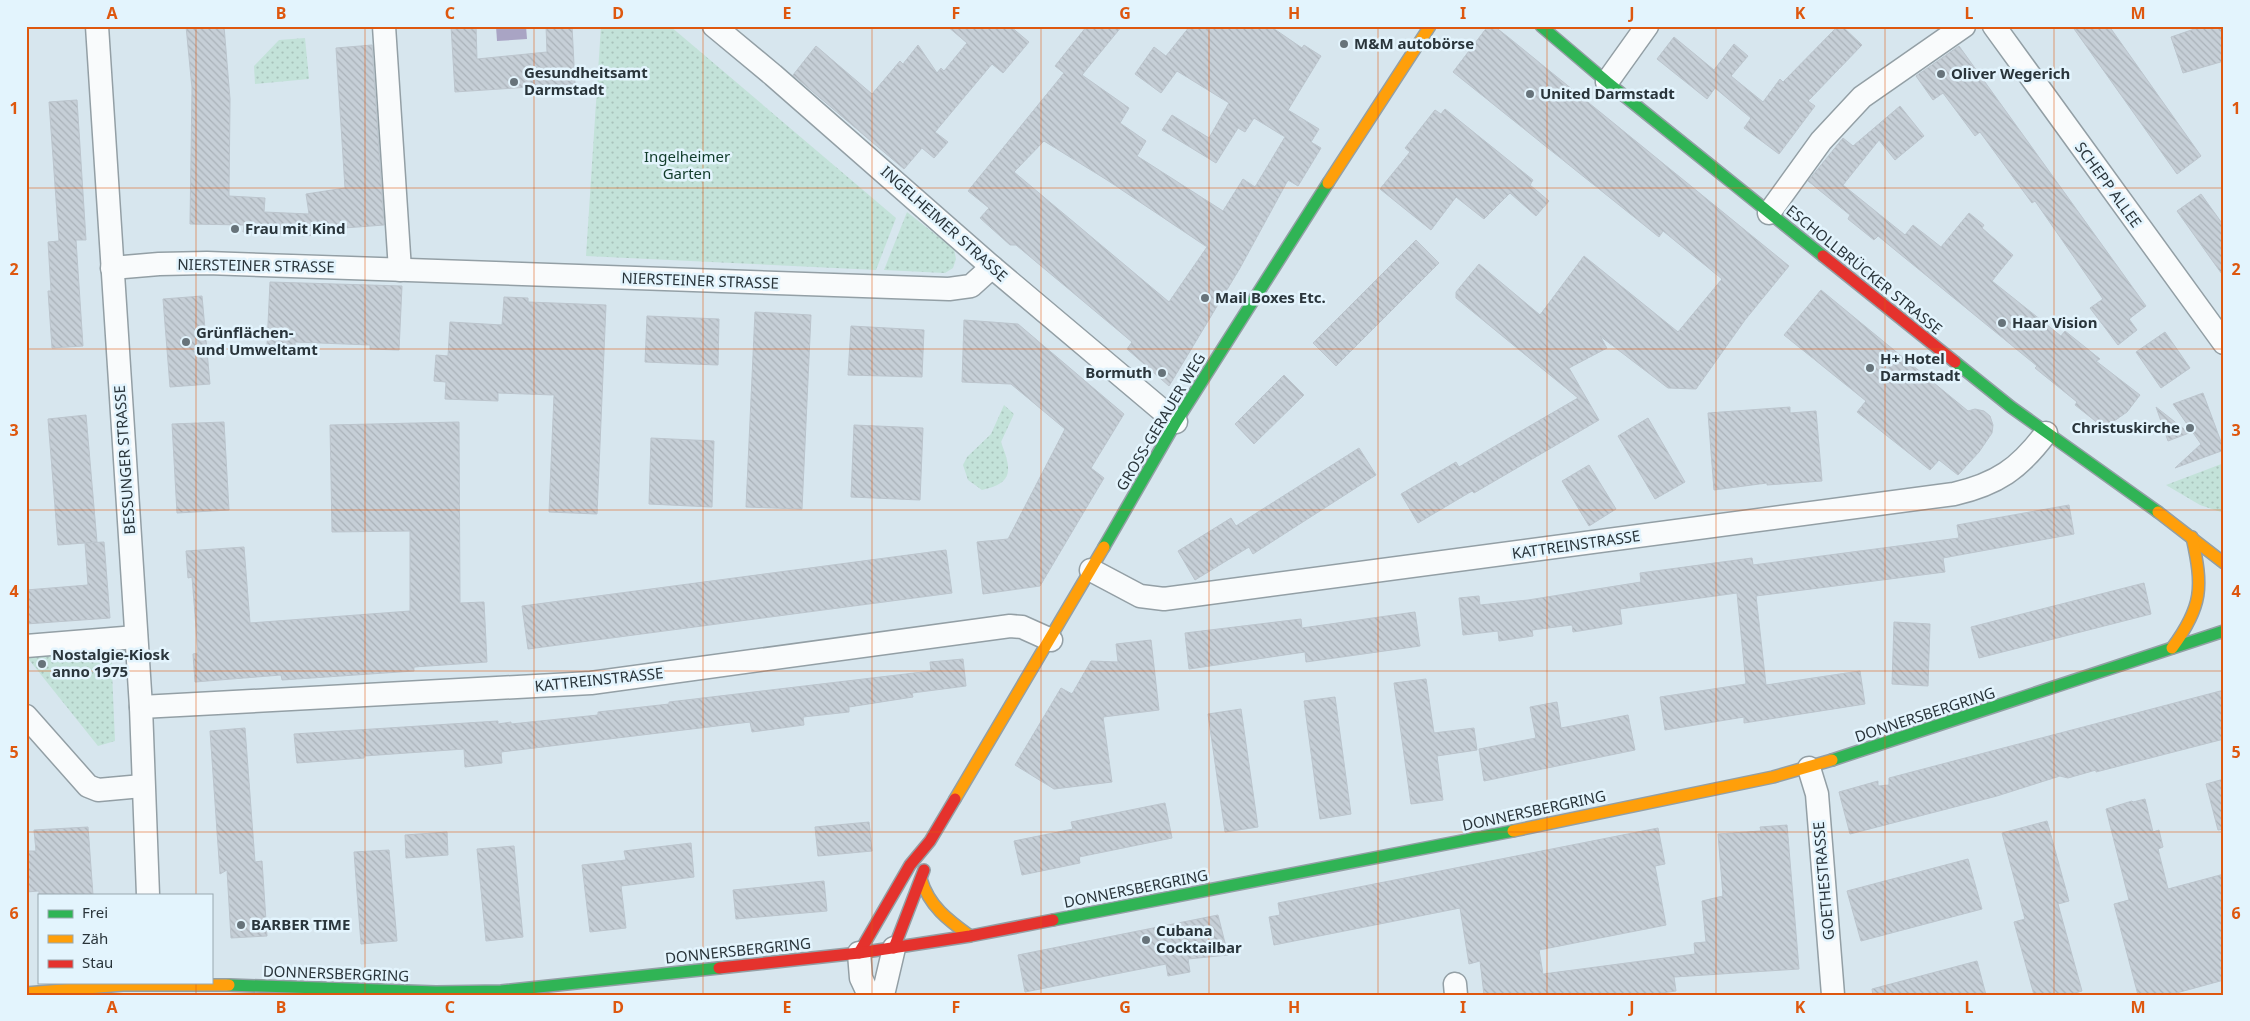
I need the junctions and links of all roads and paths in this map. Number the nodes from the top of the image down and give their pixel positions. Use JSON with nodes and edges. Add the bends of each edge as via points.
{"nodes":[{"id":1,"x":97,"y":26,"type":"edge"},
{"id":2,"x":714,"y":26,"type":"edge"},
{"id":3,"x":1430,"y":26,"type":"edge"},
{"id":4,"x":1541,"y":26,"type":"edge"},
{"id":5,"x":1647,"y":26,"type":"edge"},
{"id":6,"x":1964,"y":26,"type":"edge"},
{"id":7,"x":1994,"y":26,"type":"edge"},
{"id":8,"x":384,"y":31,"type":"edge"},
{"id":9,"x":1607,"y":82,"type":"junction"},
{"id":10,"x":1769,"y":213,"type":"junction"},
{"id":11,"x":992,"y":267,"type":"junction"},
{"id":12,"x":112,"y":268,"type":"junction"},
{"id":13,"x":400,"y":270,"type":"junction"},
{"id":14,"x":2224,"y":342,"type":"edge"},
{"id":15,"x":1176,"y":422,"type":"junction"},
{"id":16,"x":2046,"y":433,"type":"junction"},
{"id":17,"x":2192,"y":537,"type":"junction"},
{"id":18,"x":2221,"y":544,"type":"dead end"},
{"id":19,"x":2224,"y":563,"type":"edge"},
{"id":20,"x":1091,"y":570,"type":"junction"},
{"id":21,"x":2224,"y":632,"type":"edge"},
{"id":22,"x":136,"y":637,"type":"junction"},
{"id":23,"x":1051,"y":640,"type":"junction"},
{"id":24,"x":26,"y":646,"type":"edge"},
{"id":25,"x":2172,"y":648,"type":"junction"},
{"id":26,"x":141,"y":707,"type":"junction"},
{"id":27,"x":26,"y":716,"type":"edge"},
{"id":28,"x":1808,"y":768,"type":"junction"},
{"id":29,"x":142,"y":786,"type":"junction"},
{"id":30,"x":930,"y":841,"type":"junction"},
{"id":31,"x":921,"y":879,"type":"junction"},
{"id":32,"x":148,"y":894,"type":"edge"},
{"id":33,"x":970,"y":936,"type":"junction"},
{"id":34,"x":894,"y":948,"type":"junction"},
{"id":35,"x":859,"y":954,"type":"junction"},
{"id":36,"x":152,"y":987,"type":"edge"},
{"id":37,"x":537,"y":991,"type":"edge"},
{"id":38,"x":26,"y":993,"type":"edge"},
{"id":39,"x":869,"y":995,"type":"edge"},
{"id":40,"x":883,"y":995,"type":"edge"},
{"id":41,"x":1833,"y":995,"type":"edge"}],
"edges":[{"from":1,"to":12,"type":"street","name":"BESSUNGER STRASSE"},
{"from":2,"to":11,"type":"street","name":"INGELHEIMER STRASSE"},
{"from":3,"to":15,"type":"main road","name":"GROSS-GERAUER WEG"},
{"from":4,"to":9,"type":"main road","name":"ESCHOLLBRÜCKER STRASSE"},
{"from":5,"to":9,"type":"street"},
{"from":6,"to":10,"type":"street","via":[[1862,97],[1821,141]]},
{"from":7,"to":14,"type":"street","name":"SCHEPP ALLEE"},
{"from":8,"to":13,"type":"street"},
{"from":9,"to":10,"type":"main road","name":"ESCHOLLBRÜCKER STRASSE"},
{"from":10,"to":16,"type":"main road","name":"ESCHOLLBRÜCKER STRASSE"},
{"from":11,"to":13,"type":"street","name":"NIERSTEINER STRASSE","via":[[971,286],[949,290]]},
{"from":11,"to":15,"type":"street","name":"INGELHEIMER STRASSE"},
{"from":12,"to":13,"type":"street","name":"NIERSTEINER STRASSE","via":[[208,263]]},
{"from":12,"to":22,"type":"street","name":"BESSUNGER STRASSE"},
{"from":15,"to":20,"type":"main road","name":"GROSS-GERAUER WEG"},
{"from":16,"to":17,"type":"main road","name":"ESCHOLLBRÜCKER STRASSE"},
{"from":16,"to":20,"type":"street","name":"KATTREINSTRASSE","via":[[2023,460],[1998,480],[1977,489],[1941,496],[1164,599],[1140,596]]},
{"from":17,"to":18,"type":"main road"},
{"from":17,"to":19,"type":"main road","name":"ESCHOLLBRÜCKER STRASSE"},
{"from":17,"to":25,"type":"main road","via":[[2199,574],[2198,606]]},
{"from":20,"to":23,"type":"main road","name":"GROSS-GERAUER WEG"},
{"from":21,"to":25,"type":"main road","name":"DONNERSBERGRING"},
{"from":22,"to":24,"type":"street"},
{"from":22,"to":26,"type":"street","name":"BESSUNGER STRASSE"},
{"from":23,"to":26,"type":"street","name":"KATTREINSTRASSE","via":[[1022,627],[1010,626],[591,683]]},
{"from":23,"to":30,"type":"main road","name":"GROSS-GERAUER WEG"},
{"from":25,"to":28,"type":"main road","name":"DONNERSBERGRING"},
{"from":26,"to":29,"type":"street","name":"BESSUNGER STRASSE"},
{"from":27,"to":29,"type":"street","via":[[88,786],[98,790]]},
{"from":28,"to":33,"type":"main road","name":"DONNERSBERGRING","via":[[1481,838]]},
{"from":28,"to":41,"type":"street","name":"GOETHESTRASSE","via":[[1817,794]]},
{"from":29,"to":32,"type":"street","name":"BESSUNGER STRASSE"},
{"from":30,"to":31,"type":"main road","name":"GROSS-GERAUER WEG"},
{"from":30,"to":35,"type":"main road","name":"GROSS-GERAUER WEG","via":[[914,860]]},
{"from":31,"to":33,"type":"main road","via":[[933,907]]},
{"from":31,"to":34,"type":"main road","name":"GROSS-GERAUER WEG"},
{"from":33,"to":34,"type":"main road","name":"DONNERSBERGRING"},
{"from":34,"to":35,"type":"main road","name":"DONNERSBERGRING"},
{"from":34,"to":40,"type":"street"},
{"from":35,"to":37,"type":"main road","name":"DONNERSBERGRING"},
{"from":35,"to":39,"type":"street","via":[[861,978]]},
{"from":36,"to":37,"type":"main road","name":"DONNERSBERGRING","via":[[205,984],[436,992]]},
{"from":36,"to":38,"type":"main road","name":"DONNERSBERGRING"}]}
